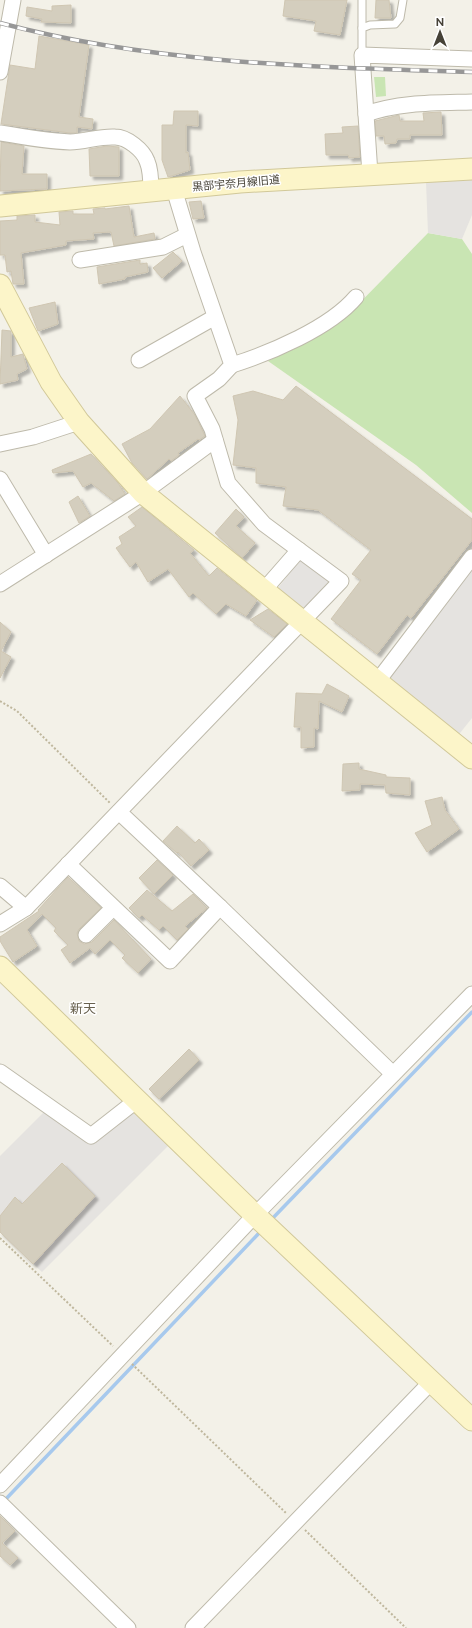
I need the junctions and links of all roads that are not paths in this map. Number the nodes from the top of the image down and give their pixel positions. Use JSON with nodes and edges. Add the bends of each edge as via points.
{"nodes":[{"id":1,"x":13,"y":0,"type":"edge"},
{"id":2,"x":362,"y":0,"type":"edge"},
{"id":3,"x":403,"y":0,"type":"edge"},
{"id":4,"x":362,"y":28,"type":"junction"},
{"id":5,"x":362,"y":55,"type":"junction"},
{"id":6,"x":472,"y":59,"type":"edge"},
{"id":7,"x":0,"y":72,"type":"edge"},
{"id":8,"x":472,"y":102,"type":"edge"},
{"id":9,"x":366,"y":114,"type":"junction"},
{"id":10,"x":0,"y":133,"type":"edge"},
{"id":11,"x":472,"y":169,"type":"edge"},
{"id":12,"x":370,"y":174,"type":"junction"},
{"id":13,"x":174,"y":189,"type":"junction"},
{"id":14,"x":151,"y":192,"type":"junction"},
{"id":15,"x":0,"y":206,"type":"edge"},
{"id":16,"x":187,"y":235,"type":"junction"},
{"id":17,"x":80,"y":260,"type":"dead end"},
{"id":18,"x":0,"y":285,"type":"edge"},
{"id":19,"x":356,"y":297,"type":"dead end"},
{"id":20,"x":215,"y":317,"type":"junction"},
{"id":21,"x":139,"y":360,"type":"dead end"},
{"id":22,"x":232,"y":365,"type":"junction"},
{"id":23,"x":79,"y":422,"type":"junction"},
{"id":24,"x":215,"y":440,"type":"junction"},
{"id":25,"x":0,"y":444,"type":"edge"},
{"id":26,"x":0,"y":479,"type":"edge"},
{"id":27,"x":143,"y":493,"type":"junction"},
{"id":28,"x":300,"y":550,"type":"junction"},
{"id":29,"x":46,"y":554,"type":"junction"},
{"id":30,"x":472,"y":557,"type":"edge"},
{"id":31,"x":0,"y":584,"type":"edge"},
{"id":32,"x":264,"y":590,"type":"junction"},
{"id":33,"x":302,"y":623,"type":"junction"},
{"id":34,"x":377,"y":682,"type":"junction"},
{"id":35,"x":472,"y":758,"type":"edge"},
{"id":36,"x":119,"y":812,"type":"junction"},
{"id":37,"x":68,"y":864,"type":"junction"},
{"id":38,"x":0,"y":886,"type":"edge"},
{"id":39,"x":220,"y":907,"type":"junction"},
{"id":40,"x":26,"y":908,"type":"junction"},
{"id":41,"x":113,"y":908,"type":"junction"},
{"id":42,"x":0,"y":924,"type":"edge"},
{"id":43,"x":86,"y":935,"type":"dead end"},
{"id":44,"x":0,"y":967,"type":"edge"},
{"id":45,"x":472,"y":994,"type":"edge"},
{"id":46,"x":0,"y":1072,"type":"edge"},
{"id":47,"x":393,"y":1074,"type":"junction"},
{"id":48,"x":137,"y":1100,"type":"junction"},
{"id":49,"x":255,"y":1215,"type":"junction"},
{"id":50,"x":432,"y":1381,"type":"junction"},
{"id":51,"x":472,"y":1420,"type":"edge"},
{"id":52,"x":0,"y":1485,"type":"edge"},
{"id":53,"x":0,"y":1503,"type":"edge"},
{"id":54,"x":128,"y":1628,"type":"edge"},
{"id":55,"x":193,"y":1628,"type":"edge"}],
"edges":[{"from":1,"to":7,"type":"street"},
{"from":2,"to":4,"type":"lane"},
{"from":3,"to":4,"type":"lane","via":[[400,18],[395,24],[370,25]]},
{"from":4,"to":5,"type":"lane"},
{"from":5,"to":6,"type":"street"},
{"from":5,"to":9,"type":"street"},
{"from":8,"to":9,"type":"street","via":[[411,104],[383,108]]},
{"from":9,"to":12,"type":"street"},
{"from":10,"to":14,"type":"street","via":[[68,142],[117,136],[142,152],[148,162]]},
{"from":11,"to":12,"type":"street","name":"黒部宇奈月線旧道"},
{"from":12,"to":13,"type":"street","name":"黒部宇奈月線旧道"},
{"from":13,"to":14,"type":"street","name":"黒部宇奈月線旧道"},
{"from":13,"to":16,"type":"street"},
{"from":14,"to":15,"type":"street","name":"黒部宇奈月線旧道"},
{"from":16,"to":17,"type":"street","via":[[163,247]]},
{"from":16,"to":20,"type":"street"},
{"from":18,"to":23,"type":"street","via":[[51,382]]},
{"from":19,"to":22,"type":"street","via":[[346,309],[320,326],[252,359]]},
{"from":20,"to":21,"type":"street"},
{"from":20,"to":22,"type":"street"},
{"from":22,"to":24,"type":"street","via":[[195,396]]},
{"from":23,"to":25,"type":"street","via":[[33,437]]},
{"from":23,"to":27,"type":"street"},
{"from":24,"to":27,"type":"street"},
{"from":24,"to":28,"type":"street","via":[[228,483],[264,524]]},
{"from":26,"to":29,"type":"street"},
{"from":27,"to":29,"type":"street"},
{"from":27,"to":32,"type":"street"},
{"from":28,"to":32,"type":"street"},
{"from":28,"to":33,"type":"street","via":[[341,581]]},
{"from":29,"to":31,"type":"street"},
{"from":30,"to":34,"type":"street"},
{"from":32,"to":33,"type":"street"},
{"from":33,"to":34,"type":"street"},
{"from":33,"to":36,"type":"street"},
{"from":34,"to":35,"type":"street"},
{"from":36,"to":37,"type":"street"},
{"from":36,"to":39,"type":"street"},
{"from":37,"to":40,"type":"street"},
{"from":37,"to":41,"type":"street"},
{"from":38,"to":40,"type":"street"},
{"from":39,"to":41,"type":"street","via":[[170,961]]},
{"from":39,"to":47,"type":"street"},
{"from":40,"to":42,"type":"street"},
{"from":41,"to":43,"type":"street"},
{"from":44,"to":48,"type":"street"},
{"from":45,"to":47,"type":"street"},
{"from":46,"to":48,"type":"street","via":[[91,1136]]},
{"from":47,"to":49,"type":"street"},
{"from":48,"to":49,"type":"street"},
{"from":49,"to":50,"type":"street"},
{"from":49,"to":52,"type":"street"},
{"from":50,"to":51,"type":"street"},
{"from":50,"to":55,"type":"street"},
{"from":53,"to":54,"type":"street"}]}
